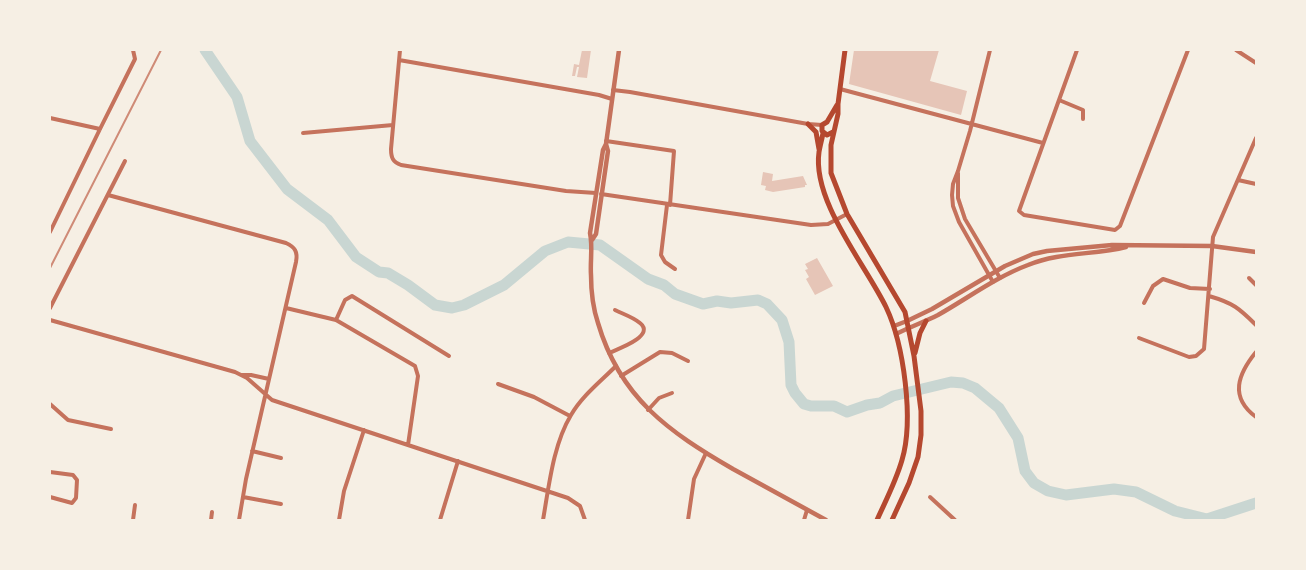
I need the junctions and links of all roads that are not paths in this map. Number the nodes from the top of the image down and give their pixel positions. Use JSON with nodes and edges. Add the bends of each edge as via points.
{"nodes":[{"id":1,"x":400,"y":50,"type":"edge"},
{"id":2,"x":619,"y":50,"type":"edge"},
{"id":3,"x":846,"y":50,"type":"edge"},
{"id":4,"x":990,"y":50,"type":"edge"},
{"id":5,"x":1077,"y":50,"type":"edge"},
{"id":6,"x":1188,"y":50,"type":"edge"},
{"id":7,"x":1236,"y":50,"type":"edge"},
{"id":8,"x":133,"y":51,"type":"edge"},
{"id":9,"x":399,"y":60,"type":"junction"},
{"id":10,"x":1256,"y":63,"type":"edge"},
{"id":11,"x":840,"y":89,"type":"junction"},
{"id":12,"x":613,"y":90,"type":"junction"},
{"id":13,"x":612,"y":99,"type":"junction"},
{"id":14,"x":1059,"y":100,"type":"junction"},
{"id":15,"x":838,"y":104,"type":"junction"},
{"id":16,"x":50,"y":118,"type":"edge"},
{"id":17,"x":1083,"y":119,"type":"dead end"},
{"id":18,"x":808,"y":124,"type":"junction"},
{"id":19,"x":825,"y":124,"type":"junction"},
{"id":20,"x":393,"y":125,"type":"junction"},
{"id":21,"x":971,"y":125,"type":"junction"},
{"id":22,"x":100,"y":129,"type":"junction"},
{"id":23,"x":833,"y":130,"type":"junction"},
{"id":24,"x":823,"y":132,"type":"junction"},
{"id":25,"x":303,"y":133,"type":"dead end"},
{"id":26,"x":1256,"y":138,"type":"edge"},
{"id":27,"x":606,"y":142,"type":"junction"},
{"id":28,"x":1043,"y":143,"type":"junction"},
{"id":29,"x":819,"y":152,"type":"junction"},
{"id":30,"x":125,"y":161,"type":"dead end"},
{"id":31,"x":958,"y":171,"type":"junction"},
{"id":32,"x":1238,"y":180,"type":"junction"},
{"id":33,"x":1256,"y":184,"type":"edge"},
{"id":34,"x":598,"y":194,"type":"junction"},
{"id":35,"x":108,"y":195,"type":"junction"},
{"id":36,"x":668,"y":205,"type":"junction"},
{"id":37,"x":847,"y":214,"type":"junction"},
{"id":38,"x":836,"y":220,"type":"junction"},
{"id":39,"x":50,"y":232,"type":"edge"},
{"id":40,"x":1130,"y":246,"type":"junction"},
{"id":41,"x":1212,"y":246,"type":"junction"},
{"id":42,"x":1256,"y":252,"type":"edge"},
{"id":43,"x":675,"y":269,"type":"dead end"},
{"id":44,"x":996,"y":270,"type":"junction"},
{"id":45,"x":989,"y":275,"type":"junction"},
{"id":46,"x":1000,"y":278,"type":"junction"},
{"id":47,"x":1249,"y":278,"type":"dead end"},
{"id":48,"x":993,"y":282,"type":"junction"},
{"id":49,"x":1256,"y":285,"type":"edge"},
{"id":50,"x":1210,"y":289,"type":"junction"},
{"id":51,"x":1209,"y":296,"type":"junction"},
{"id":52,"x":1144,"y":303,"type":"dead end"},
{"id":53,"x":50,"y":308,"type":"edge"},
{"id":54,"x":286,"y":308,"type":"junction"},
{"id":55,"x":615,"y":310,"type":"dead end"},
{"id":56,"x":50,"y":320,"type":"edge"},
{"id":57,"x":336,"y":320,"type":"junction"},
{"id":58,"x":907,"y":321,"type":"junction"},
{"id":59,"x":926,"y":321,"type":"junction"},
{"id":60,"x":1256,"y":325,"type":"edge"},
{"id":61,"x":894,"y":326,"type":"junction"},
{"id":62,"x":909,"y":328,"type":"junction"},
{"id":63,"x":896,"y":334,"type":"junction"},
{"id":64,"x":1139,"y":338,"type":"dead end"},
{"id":65,"x":1256,"y":352,"type":"edge"},
{"id":66,"x":610,"y":353,"type":"junction"},
{"id":67,"x":450,"y":356,"type":"dead end"},
{"id":68,"x":914,"y":356,"type":"junction"},
{"id":69,"x":688,"y":361,"type":"dead end"},
{"id":70,"x":616,"y":366,"type":"junction"},
{"id":71,"x":242,"y":375,"type":"junction"},
{"id":72,"x":621,"y":376,"type":"junction"},
{"id":73,"x":269,"y":379,"type":"junction"},
{"id":74,"x":498,"y":384,"type":"dead end"},
{"id":75,"x":672,"y":393,"type":"dead end"},
{"id":76,"x":265,"y":395,"type":"junction"},
{"id":77,"x":50,"y":404,"type":"edge"},
{"id":78,"x":648,"y":410,"type":"junction"},
{"id":79,"x":570,"y":416,"type":"junction"},
{"id":80,"x":1256,"y":417,"type":"edge"},
{"id":81,"x":111,"y":429,"type":"dead end"},
{"id":82,"x":364,"y":430,"type":"junction"},
{"id":83,"x":408,"y":445,"type":"junction"},
{"id":84,"x":252,"y":451,"type":"junction"},
{"id":85,"x":706,"y":453,"type":"junction"},
{"id":86,"x":281,"y":458,"type":"dead end"},
{"id":87,"x":458,"y":461,"type":"junction"},
{"id":88,"x":50,"y":472,"type":"edge"},
{"id":89,"x":548,"y":491,"type":"junction"},
{"id":90,"x":50,"y":496,"type":"edge"},
{"id":91,"x":243,"y":497,"type":"junction"},
{"id":92,"x":930,"y":497,"type":"dead end"},
{"id":93,"x":281,"y":504,"type":"dead end"},
{"id":94,"x":135,"y":505,"type":"dead end"},
{"id":95,"x":806,"y":510,"type":"junction"},
{"id":96,"x":212,"y":512,"type":"dead end"},
{"id":97,"x":133,"y":520,"type":"edge"},
{"id":98,"x":211,"y":520,"type":"edge"},
{"id":99,"x":239,"y":520,"type":"edge"},
{"id":100,"x":339,"y":520,"type":"edge"},
{"id":101,"x":440,"y":520,"type":"edge"},
{"id":102,"x":543,"y":520,"type":"edge"},
{"id":103,"x":585,"y":520,"type":"edge"},
{"id":104,"x":688,"y":520,"type":"edge"},
{"id":105,"x":804,"y":520,"type":"edge"},
{"id":106,"x":826,"y":520,"type":"edge"},
{"id":107,"x":877,"y":520,"type":"edge"},
{"id":108,"x":892,"y":520,"type":"edge"},
{"id":109,"x":955,"y":520,"type":"edge"}],
"edges":[{"from":1,"to":9,"type":"street"},
{"from":2,"to":12,"type":"street"},
{"from":3,"to":11,"type":"main road"},
{"from":4,"to":21,"type":"street"},
{"from":5,"to":14,"type":"street"},
{"from":6,"to":28,"type":"street","via":[[1120,226],[1115,230],[1020,212],[1019,207]]},
{"from":7,"to":10,"type":"street"},
{"from":8,"to":22,"type":"street","via":[[135,59]]},
{"from":9,"to":13,"type":"street"},
{"from":9,"to":20,"type":"street"},
{"from":11,"to":15,"type":"main road"},
{"from":11,"to":21,"type":"street"},
{"from":12,"to":13,"type":"street"},
{"from":12,"to":18,"type":"street"},
{"from":13,"to":27,"type":"street"},
{"from":14,"to":17,"type":"street","via":[[1083,110]]},
{"from":14,"to":28,"type":"street"},
{"from":15,"to":19,"type":"main road"},
{"from":15,"to":23,"type":"main road"},
{"from":16,"to":22,"type":"street"},
{"from":18,"to":19,"type":"street"},
{"from":18,"to":24,"type":"street"},
{"from":18,"to":29,"type":"main road","via":[[818,135]]},
{"from":19,"to":23,"type":"main road","via":[[831,124]]},
{"from":19,"to":24,"type":"main road"},
{"from":20,"to":25,"type":"street"},
{"from":20,"to":34,"type":"street","via":[[391,154],[400,165]]},
{"from":21,"to":28,"type":"street"},
{"from":21,"to":31,"type":"street"},
{"from":22,"to":39,"type":"street"},
{"from":23,"to":24,"type":"main road","via":[[829,134]]},
{"from":23,"to":37,"type":"main road","via":[[831,173]]},
{"from":24,"to":29,"type":"main road"},
{"from":26,"to":32,"type":"street"},
{"from":27,"to":34,"type":"street"},
{"from":27,"to":36,"type":"street","via":[[675,153]]},
{"from":29,"to":38,"type":"main road","via":[[823,185]]},
{"from":30,"to":35,"type":"street"},
{"from":31,"to":44,"type":"street","via":[[961,209]]},
{"from":31,"to":45,"type":"street","via":[[952,188],[955,212]]},
{"from":32,"to":33,"type":"street"},
{"from":32,"to":41,"type":"street"},
{"from":34,"to":36,"type":"street"},
{"from":34,"to":66,"type":"street","via":[[591,267],[598,324]]},
{"from":35,"to":53,"type":"street"},
{"from":35,"to":54,"type":"street","via":[[291,245],[298,255]]},
{"from":36,"to":38,"type":"street","via":[[811,225]]},
{"from":36,"to":43,"type":"street","via":[[661,255]]},
{"from":37,"to":38,"type":"street"},
{"from":37,"to":58,"type":"main road","via":[[900,303]]},
{"from":38,"to":61,"type":"main road","via":[[876,287]]},
{"from":40,"to":41,"type":"street"},
{"from":40,"to":44,"type":"street","via":[[1047,251]]},
{"from":40,"to":46,"type":"street","via":[[1041,260]]},
{"from":41,"to":42,"type":"street"},
{"from":41,"to":50,"type":"street"},
{"from":44,"to":45,"type":"street"},
{"from":44,"to":46,"type":"street"},
{"from":45,"to":48,"type":"street"},
{"from":45,"to":58,"type":"street"},
{"from":46,"to":48,"type":"street"},
{"from":47,"to":49,"type":"street"},
{"from":48,"to":59,"type":"street"},
{"from":50,"to":51,"type":"street"},
{"from":50,"to":52,"type":"street","via":[[1190,288],[1164,279],[1153,286]]},
{"from":51,"to":60,"type":"street","via":[[1236,306]]},
{"from":51,"to":64,"type":"street","via":[[1206,345],[1199,355],[1189,356]]},
{"from":54,"to":57,"type":"street"},
{"from":54,"to":73,"type":"street"},
{"from":55,"to":66,"type":"street","via":[[641,323],[643,333],[640,338]]},
{"from":56,"to":71,"type":"street"},
{"from":57,"to":67,"type":"street","via":[[345,300],[352,296]]},
{"from":57,"to":83,"type":"street","via":[[410,362],[417,370]]},
{"from":58,"to":61,"type":"street"},
{"from":58,"to":62,"type":"main road"},
{"from":59,"to":62,"type":"street"},
{"from":59,"to":68,"type":"main road"},
{"from":61,"to":63,"type":"main road"},
{"from":62,"to":63,"type":"street"},
{"from":62,"to":68,"type":"main road"},
{"from":63,"to":107,"type":"main road","via":[[908,428],[902,460]]},
{"from":65,"to":80,"type":"street","via":[[1243,370],[1239,393],[1244,406]]},
{"from":66,"to":70,"type":"street"},
{"from":68,"to":108,"type":"main road","via":[[922,435],[909,483]]},
{"from":69,"to":72,"type":"street","via":[[672,353],[660,352]]},
{"from":70,"to":72,"type":"street"},
{"from":70,"to":79,"type":"street","via":[[582,399]]},
{"from":71,"to":73,"type":"street"},
{"from":71,"to":76,"type":"street"},
{"from":72,"to":78,"type":"street"},
{"from":73,"to":76,"type":"street"},
{"from":74,"to":79,"type":"street","via":[[534,397]]},
{"from":75,"to":78,"type":"street","via":[[659,398]]},
{"from":76,"to":82,"type":"street"},
{"from":76,"to":84,"type":"street"},
{"from":77,"to":81,"type":"street","via":[[68,420]]},
{"from":78,"to":85,"type":"street"},
{"from":79,"to":89,"type":"street","via":[[559,444]]},
{"from":82,"to":83,"type":"street"},
{"from":82,"to":100,"type":"street","via":[[344,492]]},
{"from":83,"to":87,"type":"street"},
{"from":84,"to":86,"type":"street"},
{"from":84,"to":91,"type":"street"},
{"from":85,"to":95,"type":"street"},
{"from":85,"to":104,"type":"street","via":[[694,479]]},
{"from":87,"to":89,"type":"street"},
{"from":87,"to":101,"type":"street"},
{"from":88,"to":90,"type":"street","via":[[73,475],[77,480],[76,498],[72,502]]},
{"from":89,"to":102,"type":"street"},
{"from":89,"to":103,"type":"street","via":[[575,501]]},
{"from":91,"to":93,"type":"street"},
{"from":91,"to":99,"type":"street"},
{"from":92,"to":109,"type":"street"},
{"from":94,"to":97,"type":"street"},
{"from":95,"to":105,"type":"street"},
{"from":95,"to":106,"type":"street"},
{"from":96,"to":98,"type":"street"}]}
